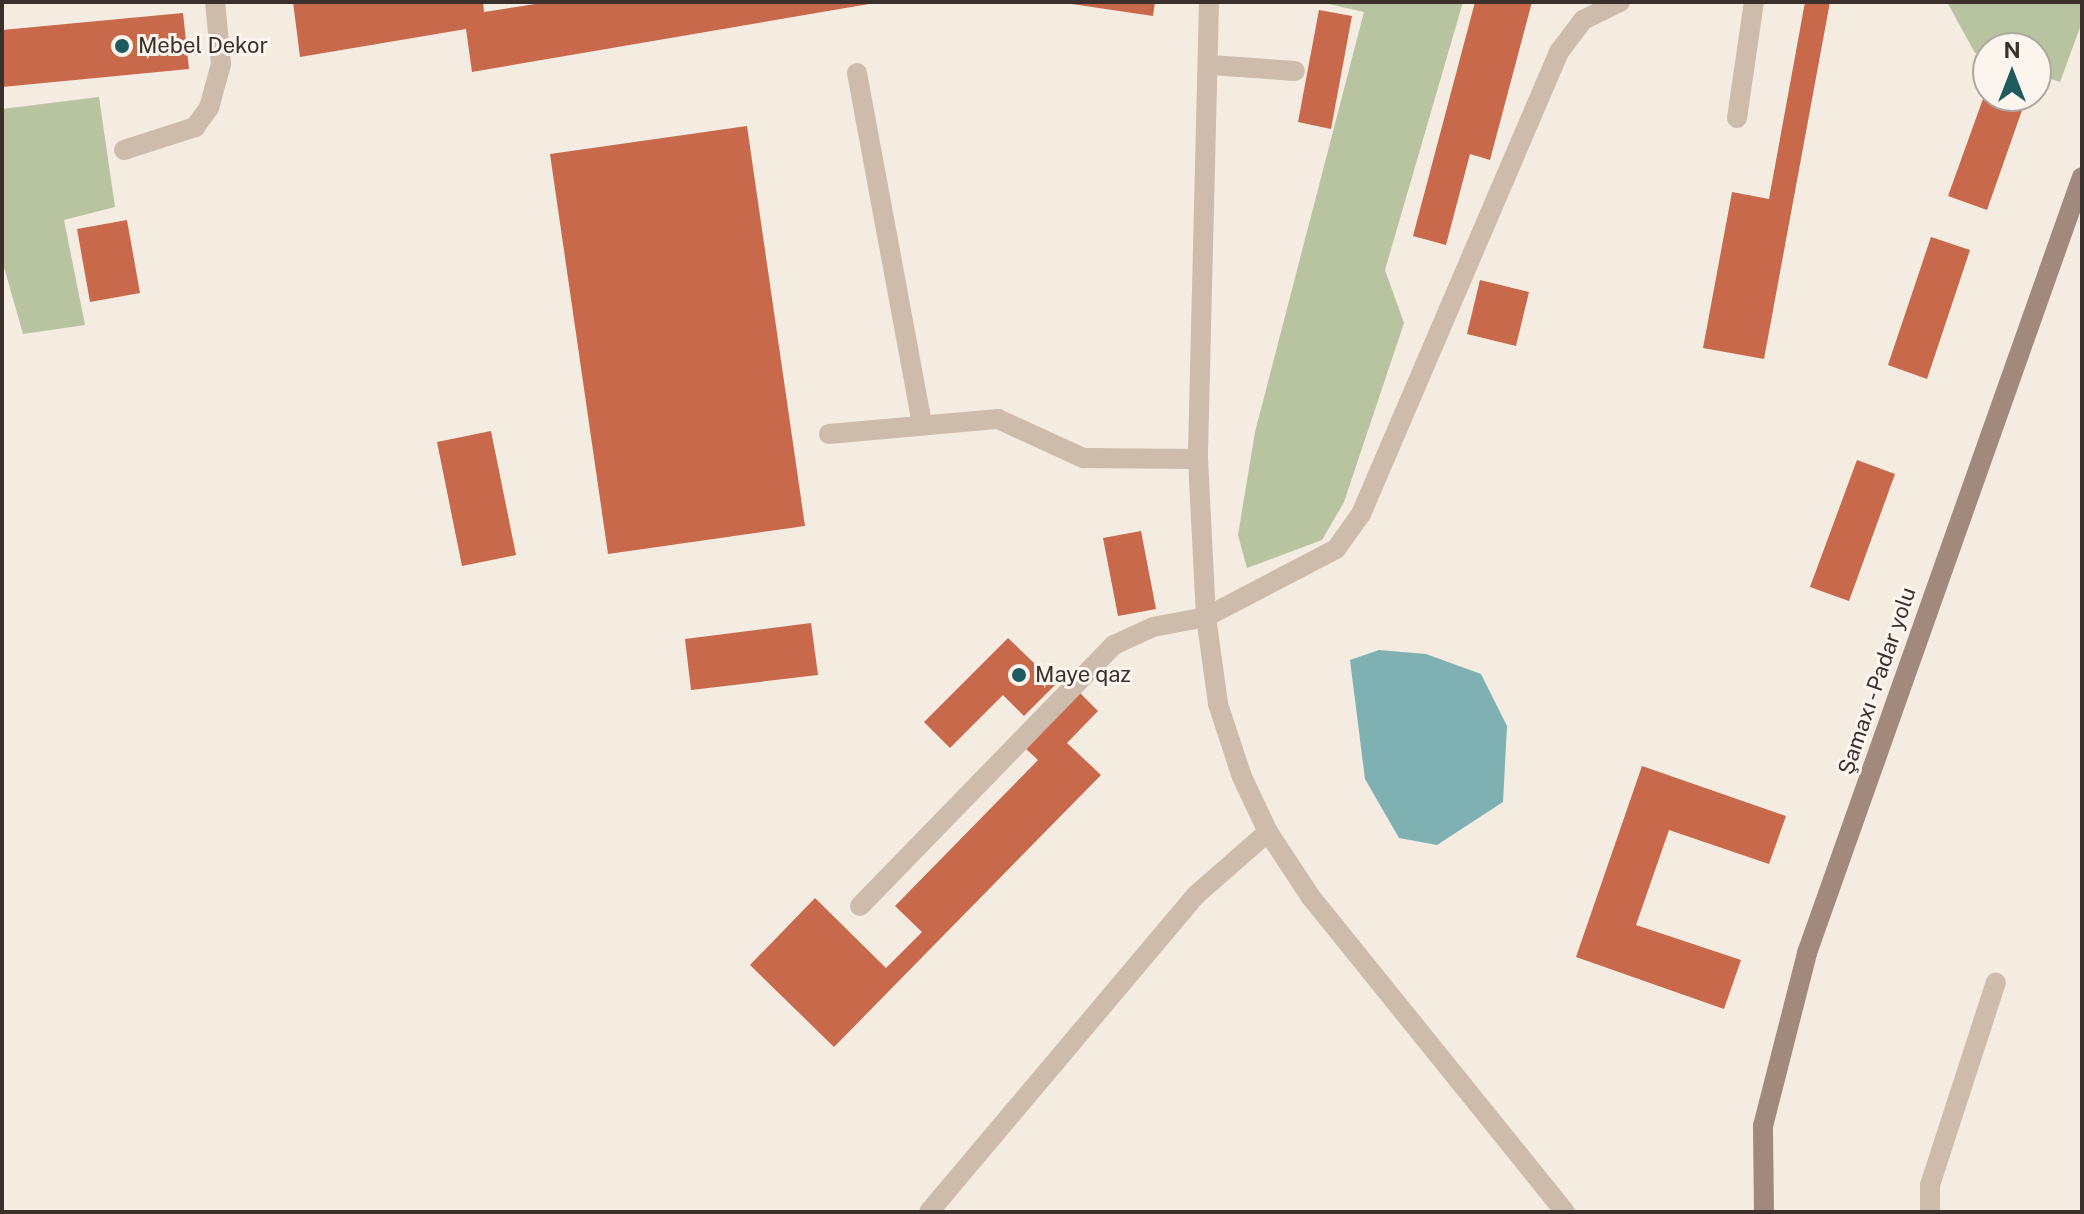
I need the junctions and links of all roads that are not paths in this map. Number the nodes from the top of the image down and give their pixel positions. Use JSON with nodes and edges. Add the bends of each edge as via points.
{"nodes":[{"id":1,"x":215,"y":2,"type":"edge"},
{"id":2,"x":1209,"y":2,"type":"edge"},
{"id":3,"x":1620,"y":2,"type":"edge"},
{"id":4,"x":1754,"y":2,"type":"edge"},
{"id":5,"x":1210,"y":65,"type":"junction"},
{"id":6,"x":1295,"y":71,"type":"dead end"},
{"id":7,"x":857,"y":73,"type":"dead end"},
{"id":8,"x":1737,"y":118,"type":"dead end"},
{"id":9,"x":124,"y":150,"type":"dead end"},
{"id":10,"x":2081,"y":181,"type":"edge"},
{"id":11,"x":922,"y":423,"type":"junction"},
{"id":12,"x":829,"y":434,"type":"dead end"},
{"id":13,"x":1198,"y":459,"type":"junction"},
{"id":14,"x":1206,"y":617,"type":"junction"},
{"id":15,"x":1268,"y":832,"type":"junction"},
{"id":16,"x":860,"y":906,"type":"dead end"},
{"id":17,"x":1996,"y":982,"type":"dead end"},
{"id":18,"x":929,"y":1212,"type":"edge"},
{"id":19,"x":1565,"y":1212,"type":"edge"},
{"id":20,"x":1764,"y":1212,"type":"edge"},
{"id":21,"x":1930,"y":1212,"type":"edge"}],
"edges":[{"from":1,"to":9,"type":"lane","via":[[221,64],[209,108],[195,127]]},
{"from":2,"to":5,"type":"lane"},
{"from":3,"to":14,"type":"lane","via":[[1583,20],[1559,52],[1361,514],[1336,549]]},
{"from":4,"to":8,"type":"lane"},
{"from":5,"to":6,"type":"lane"},
{"from":5,"to":13,"type":"lane"},
{"from":7,"to":11,"type":"lane"},
{"from":10,"to":20,"type":"main road","name":"Şamaxı - Padar yolu","via":[[1807,953],[1763,1126]]},
{"from":11,"to":12,"type":"lane"},
{"from":11,"to":13,"type":"lane","via":[[998,419],[1083,458]]},
{"from":13,"to":14,"type":"lane"},
{"from":14,"to":15,"type":"lane","via":[[1218,704],[1242,777]]},
{"from":14,"to":16,"type":"lane","via":[[1153,627],[1114,645]]},
{"from":15,"to":18,"type":"lane","via":[[1196,895]]},
{"from":15,"to":19,"type":"lane","via":[[1310,896]]},
{"from":17,"to":21,"type":"lane","via":[[1930,1185]]}]}
